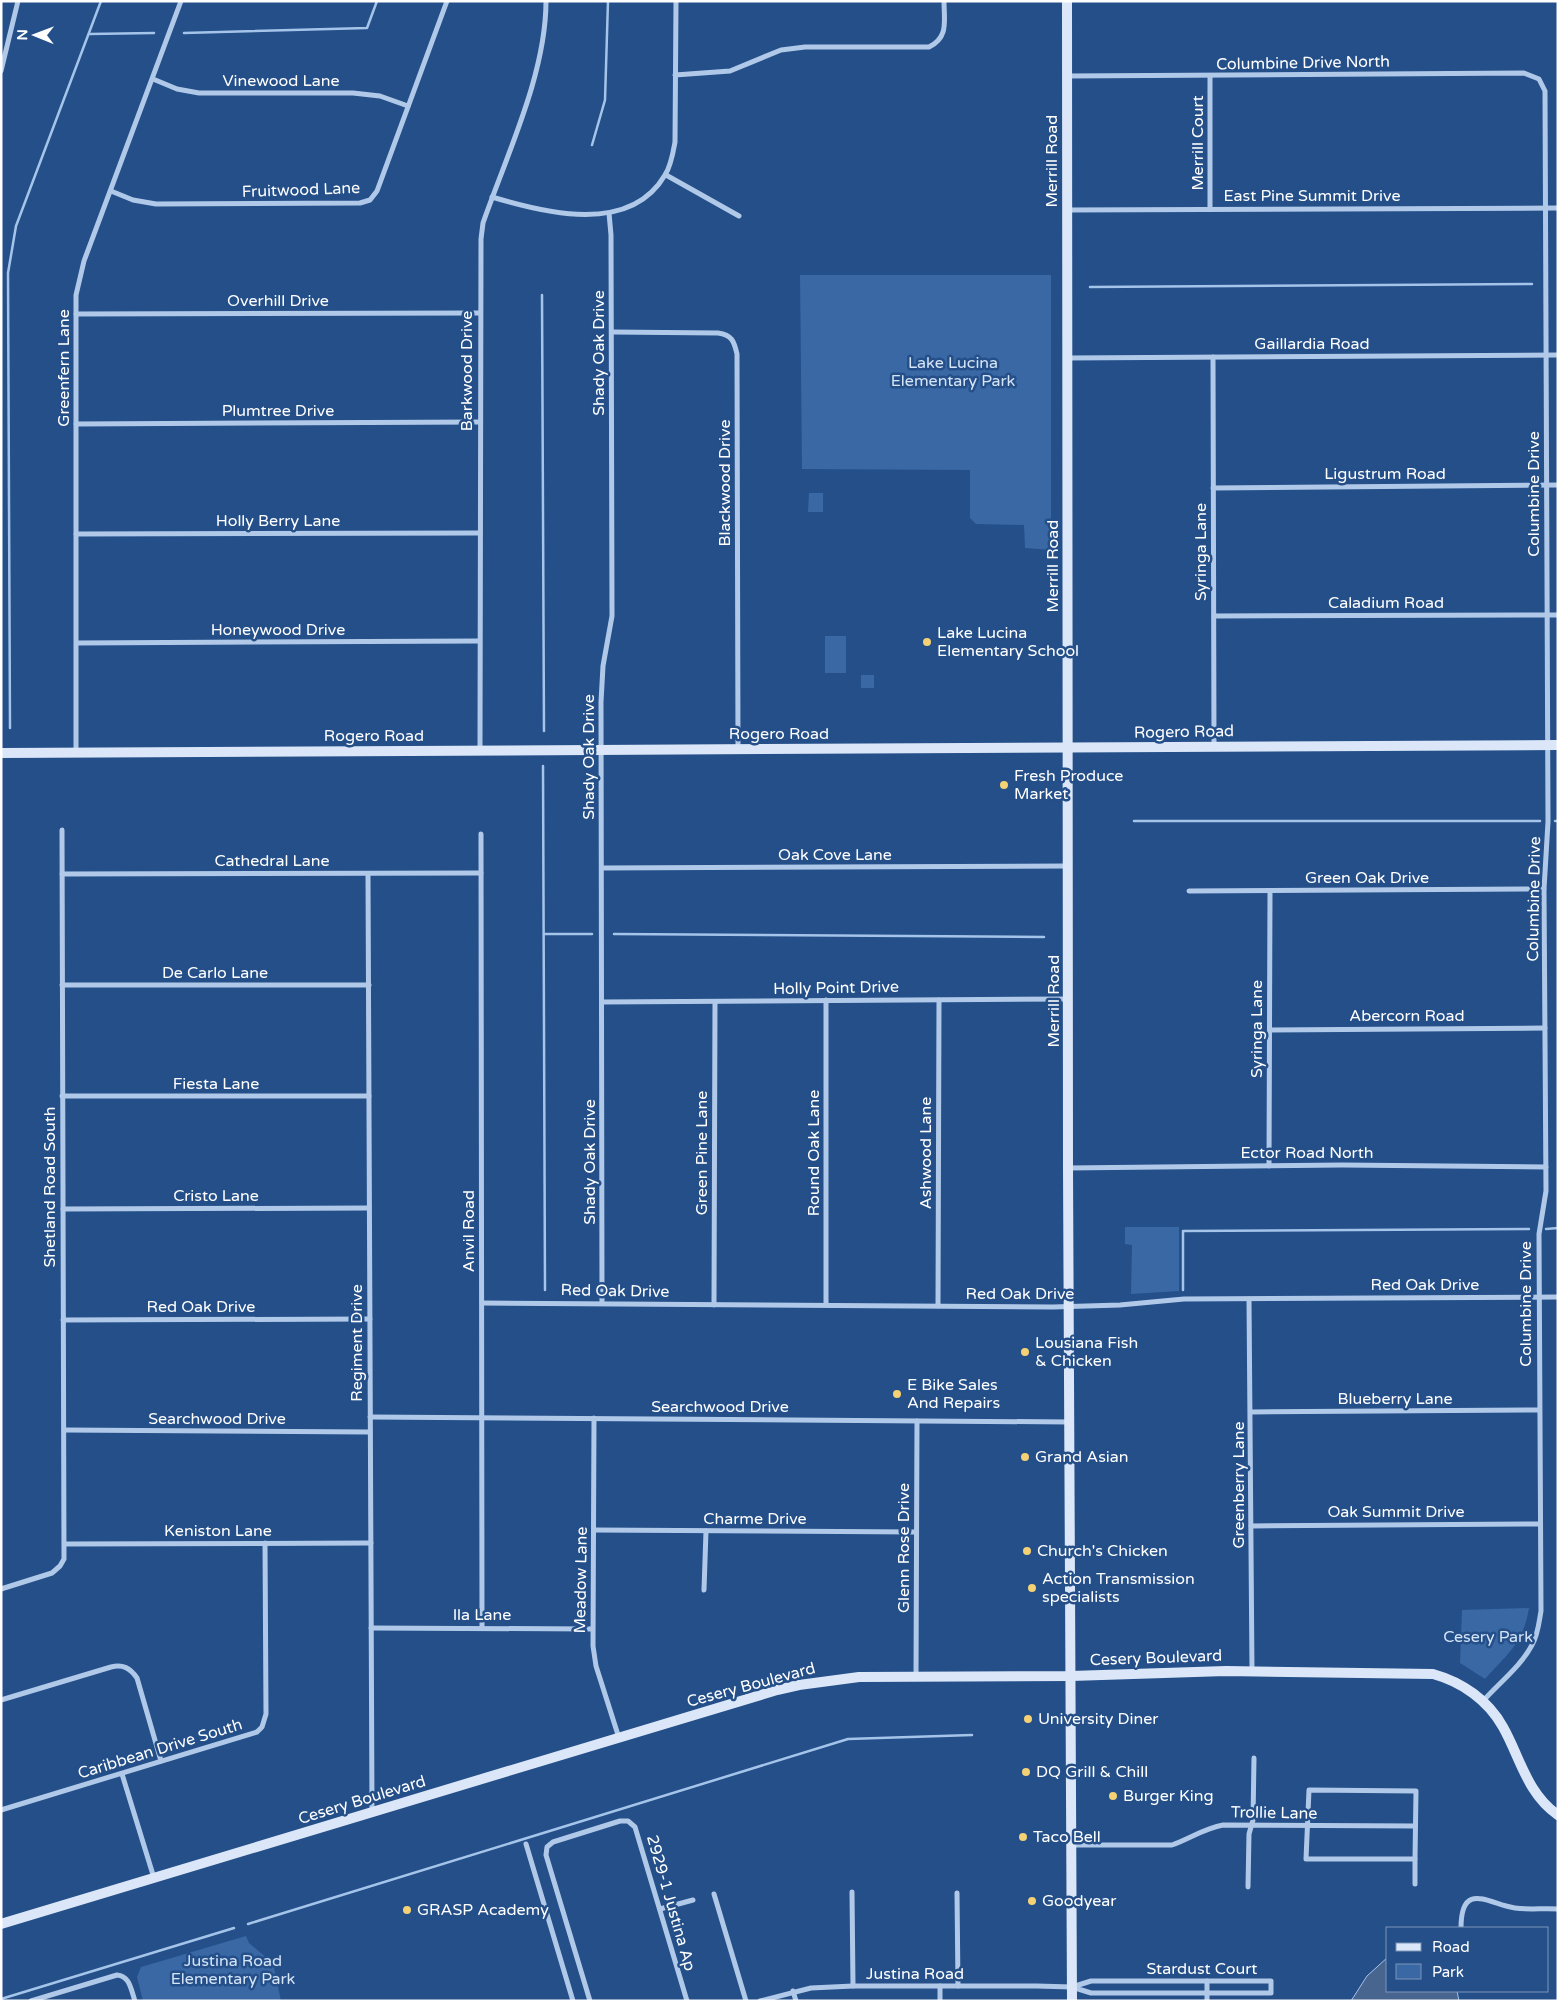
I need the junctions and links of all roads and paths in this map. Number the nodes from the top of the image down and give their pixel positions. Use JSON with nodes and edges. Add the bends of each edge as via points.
{"nodes":[{"id":1,"x":18,"y":1,"type":"edge"},
{"id":2,"x":182,"y":1,"type":"edge"},
{"id":3,"x":447,"y":1,"type":"edge"},
{"id":4,"x":546,"y":1,"type":"edge"},
{"id":5,"x":676,"y":1,"type":"edge"},
{"id":6,"x":944,"y":1,"type":"edge"},
{"id":7,"x":1068,"y":1,"type":"edge"},
{"id":8,"x":1,"y":71,"type":"edge"},
{"id":9,"x":675,"y":75,"type":"junction"},
{"id":10,"x":1067,"y":76,"type":"junction"},
{"id":11,"x":1210,"y":76,"type":"junction"},
{"id":12,"x":1538,"y":79,"type":"joint"},
{"id":13,"x":153,"y":80,"type":"junction"},
{"id":14,"x":408,"y":106,"type":"junction"},
{"id":15,"x":666,"y":175,"type":"junction"},
{"id":16,"x":111,"y":191,"type":"junction"},
{"id":17,"x":492,"y":197,"type":"junction"},
{"id":18,"x":1546,"y":208,"type":"junction"},
{"id":19,"x":1558,"y":208,"type":"edge"},
{"id":20,"x":1210,"y":209,"type":"junction"},
{"id":21,"x":1067,"y":210,"type":"junction"},
{"id":22,"x":609,"y":213,"type":"junction"},
{"id":23,"x":739,"y":216,"type":"dead end"},
{"id":24,"x":479,"y":313,"type":"junction"},
{"id":25,"x":76,"y":314,"type":"junction"},
{"id":26,"x":612,"y":332,"type":"junction"},
{"id":27,"x":1546,"y":355,"type":"junction"},
{"id":28,"x":1558,"y":355,"type":"edge"},
{"id":29,"x":1067,"y":358,"type":"junction"},
{"id":30,"x":1213,"y":358,"type":"junction"},
{"id":31,"x":480,"y":422,"type":"junction"},
{"id":32,"x":76,"y":424,"type":"junction"},
{"id":33,"x":1546,"y":485,"type":"junction"},
{"id":34,"x":1558,"y":485,"type":"edge"},
{"id":35,"x":1213,"y":488,"type":"junction"},
{"id":36,"x":480,"y":532,"type":"junction"},
{"id":37,"x":76,"y":534,"type":"junction"},
{"id":38,"x":1547,"y":615,"type":"junction"},
{"id":39,"x":1558,"y":615,"type":"edge"},
{"id":40,"x":1214,"y":616,"type":"junction"},
{"id":41,"x":479,"y":642,"type":"junction"},
{"id":42,"x":77,"y":643,"type":"junction"},
{"id":43,"x":1553,"y":745,"type":"edge"},
{"id":44,"x":1214,"y":746,"type":"junction"},
{"id":45,"x":1068,"y":748,"type":"junction"},
{"id":46,"x":738,"y":749,"type":"junction"},
{"id":47,"x":480,"y":750,"type":"junction"},
{"id":48,"x":602,"y":750,"type":"junction"},
{"id":49,"x":1,"y":753,"type":"edge"},
{"id":50,"x":76,"y":753,"type":"junction"},
{"id":51,"x":62,"y":830,"type":"dead end"},
{"id":52,"x":481,"y":834,"type":"dead end"},
{"id":53,"x":1068,"y":866,"type":"junction"},
{"id":54,"x":602,"y":868,"type":"junction"},
{"id":55,"x":481,"y":873,"type":"junction"},
{"id":56,"x":62,"y":874,"type":"junction"},
{"id":57,"x":368,"y":874,"type":"junction"},
{"id":58,"x":1544,"y":889,"type":"junction"},
{"id":59,"x":1189,"y":891,"type":"dead end"},
{"id":60,"x":1270,"y":891,"type":"junction"},
{"id":61,"x":62,"y":985,"type":"junction"},
{"id":62,"x":369,"y":985,"type":"junction"},
{"id":63,"x":826,"y":1000,"type":"junction"},
{"id":64,"x":939,"y":1000,"type":"junction"},
{"id":65,"x":1069,"y":1000,"type":"junction"},
{"id":66,"x":602,"y":1002,"type":"junction"},
{"id":67,"x":715,"y":1002,"type":"junction"},
{"id":68,"x":1545,"y":1028,"type":"junction"},
{"id":69,"x":1270,"y":1030,"type":"junction"},
{"id":70,"x":62,"y":1096,"type":"junction"},
{"id":71,"x":369,"y":1096,"type":"junction"},
{"id":72,"x":1269,"y":1166,"type":"junction"},
{"id":73,"x":1546,"y":1167,"type":"junction"},
{"id":74,"x":1068,"y":1168,"type":"junction"},
{"id":75,"x":368,"y":1208,"type":"junction"},
{"id":76,"x":63,"y":1209,"type":"junction"},
{"id":77,"x":1538,"y":1297,"type":"junction"},
{"id":78,"x":1558,"y":1297,"type":"edge"},
{"id":79,"x":1249,"y":1299,"type":"junction"},
{"id":80,"x":482,"y":1303,"type":"junction"},
{"id":81,"x":602,"y":1303,"type":"junction"},
{"id":82,"x":714,"y":1305,"type":"junction"},
{"id":83,"x":826,"y":1305,"type":"junction"},
{"id":84,"x":938,"y":1306,"type":"junction"},
{"id":85,"x":1069,"y":1307,"type":"junction"},
{"id":86,"x":370,"y":1319,"type":"junction"},
{"id":87,"x":63,"y":1320,"type":"junction"},
{"id":88,"x":1539,"y":1410,"type":"junction"},
{"id":89,"x":1251,"y":1412,"type":"junction"},
{"id":90,"x":370,"y":1416,"type":"junction"},
{"id":91,"x":482,"y":1417,"type":"junction"},
{"id":92,"x":594,"y":1418,"type":"junction"},
{"id":93,"x":917,"y":1421,"type":"junction"},
{"id":94,"x":1069,"y":1422,"type":"junction"},
{"id":95,"x":64,"y":1430,"type":"junction"},
{"id":96,"x":370,"y":1432,"type":"junction"},
{"id":97,"x":1540,"y":1524,"type":"junction"},
{"id":98,"x":1252,"y":1526,"type":"junction"},
{"id":99,"x":594,"y":1530,"type":"junction"},
{"id":100,"x":706,"y":1531,"type":"junction"},
{"id":101,"x":916,"y":1532,"type":"junction"},
{"id":102,"x":371,"y":1543,"type":"junction"},
{"id":103,"x":65,"y":1544,"type":"junction"},
{"id":104,"x":264,"y":1544,"type":"junction"},
{"id":105,"x":1,"y":1589,"type":"edge"},
{"id":106,"x":704,"y":1590,"type":"dead end"},
{"id":107,"x":371,"y":1628,"type":"junction"},
{"id":108,"x":482,"y":1628,"type":"junction"},
{"id":109,"x":592,"y":1629,"type":"junction"},
{"id":110,"x":1252,"y":1672,"type":"junction"},
{"id":111,"x":916,"y":1676,"type":"junction"},
{"id":112,"x":1071,"y":1676,"type":"junction"},
{"id":113,"x":1,"y":1700,"type":"edge"},
{"id":114,"x":1483,"y":1700,"type":"junction"},
{"id":115,"x":619,"y":1738,"type":"junction"},
{"id":116,"x":1254,"y":1758,"type":"dead end"},
{"id":117,"x":161,"y":1761,"type":"junction"},
{"id":118,"x":122,"y":1774,"type":"junction"},
{"id":119,"x":1,"y":1810,"type":"edge"},
{"id":120,"x":372,"y":1812,"type":"junction"},
{"id":121,"x":1558,"y":1815,"type":"edge"},
{"id":122,"x":1251,"y":1825,"type":"junction"},
{"id":123,"x":1308,"y":1826,"type":"junction"},
{"id":124,"x":1416,"y":1826,"type":"junction"},
{"id":125,"x":526,"y":1844,"type":"dead end"},
{"id":126,"x":1072,"y":1845,"type":"junction"},
{"id":127,"x":1415,"y":1859,"type":"junction"},
{"id":128,"x":154,"y":1878,"type":"junction"},
{"id":129,"x":1415,"y":1884,"type":"dead end"},
{"id":130,"x":1248,"y":1887,"type":"dead end"},
{"id":131,"x":852,"y":1892,"type":"dead end"},
{"id":132,"x":957,"y":1892,"type":"dead end"},
{"id":133,"x":714,"y":1894,"type":"dead end"},
{"id":134,"x":692,"y":1900,"type":"dead end"},
{"id":135,"x":1558,"y":1908,"type":"edge"},
{"id":136,"x":660,"y":1910,"type":"junction"},
{"id":137,"x":1,"y":1924,"type":"edge"},
{"id":138,"x":1461,"y":1927,"type":"edge"},
{"id":139,"x":1207,"y":1981,"type":"junction"},
{"id":140,"x":853,"y":1986,"type":"junction"},
{"id":141,"x":940,"y":1986,"type":"junction"},
{"id":142,"x":958,"y":1986,"type":"junction"},
{"id":143,"x":1072,"y":1987,"type":"junction"},
{"id":144,"x":793,"y":1991,"type":"junction"},
{"id":145,"x":1207,"y":1994,"type":"junction"},
{"id":146,"x":30,"y":2001,"type":"edge"},
{"id":147,"x":134,"y":2001,"type":"edge"},
{"id":148,"x":573,"y":2001,"type":"edge"},
{"id":149,"x":590,"y":2001,"type":"edge"},
{"id":150,"x":687,"y":2001,"type":"edge"},
{"id":151,"x":746,"y":2001,"type":"edge"},
{"id":152,"x":760,"y":2001,"type":"edge"},
{"id":153,"x":796,"y":2001,"type":"edge"},
{"id":154,"x":940,"y":2001,"type":"edge"},
{"id":155,"x":1072,"y":2001,"type":"edge"},
{"id":156,"x":1207,"y":2001,"type":"edge"}],
"edges":[{"from":1,"to":8,"type":"street"},
{"from":2,"to":13,"type":"street","name":"Greenfern Lane"},
{"from":3,"to":14,"type":"street","name":"Fruitwood Lane"},
{"from":4,"to":17,"type":"street","name":"Barkwood Drive","via":[[541,49],[532,87]]},
{"from":5,"to":9,"type":"street"},
{"from":6,"to":9,"type":"street","via":[[944,33],[938,43],[929,48],[805,47],[781,50],[730,71]]},
{"from":7,"to":10,"type":"main road","name":"Merrill Road"},
{"from":9,"to":15,"type":"street","via":[[675,142]]},
{"from":10,"to":11,"type":"street","name":"Columbine Drive North"},
{"from":10,"to":21,"type":"main road","name":"Merrill Road"},
{"from":11,"to":12,"type":"street","name":"Columbine Drive North","via":[[1524,73]]},
{"from":11,"to":20,"type":"street","name":"Merrill Court"},
{"from":12,"to":18,"type":"street","name":"Columbine Drive","via":[[1545,91]]},
{"from":13,"to":14,"type":"street","name":"Vinewood Lane","via":[[198,93],[353,93],[380,96]]},
{"from":13,"to":16,"type":"street","name":"Greenfern Lane"},
{"from":14,"to":16,"type":"street","name":"Fruitwood Lane","via":[[377,191],[370,200],[360,203],[156,204],[133,200]]},
{"from":15,"to":22,"type":"street","via":[[644,198]]},
{"from":15,"to":23,"type":"street"},
{"from":16,"to":25,"type":"street","name":"Greenfern Lane","via":[[79,278]]},
{"from":17,"to":22,"type":"street","via":[[552,213]]},
{"from":17,"to":24,"type":"street","name":"Barkwood Drive","via":[[481,239]]},
{"from":18,"to":19,"type":"street","name":"East Pine Summit Drive"},
{"from":18,"to":20,"type":"street","name":"East Pine Summit Drive"},
{"from":18,"to":27,"type":"street","name":"Columbine Drive"},
{"from":20,"to":21,"type":"street","name":"East Pine Summit Drive"},
{"from":21,"to":29,"type":"main road","name":"Merrill Road"},
{"from":22,"to":26,"type":"street","name":"Shady Oak Drive"},
{"from":24,"to":25,"type":"street","name":"Overhill Drive"},
{"from":24,"to":31,"type":"street","name":"Barkwood Drive"},
{"from":25,"to":32,"type":"street","name":"Greenfern Lane"},
{"from":26,"to":46,"type":"street","name":"Blackwood Drive","via":[[718,333],[728,335],[734,342],[737,354]]},
{"from":26,"to":48,"type":"street","name":"Shady Oak Drive","via":[[612,616],[604,666]]},
{"from":27,"to":28,"type":"street","name":"Gaillardia Road"},
{"from":27,"to":30,"type":"street","name":"Gaillardia Road"},
{"from":27,"to":33,"type":"street","name":"Columbine Drive"},
{"from":29,"to":30,"type":"street","name":"Gaillardia Road"},
{"from":29,"to":45,"type":"main road","name":"Merrill Road"},
{"from":30,"to":35,"type":"street","name":"Syringa Lane"},
{"from":31,"to":32,"type":"street","name":"Plumtree Drive"},
{"from":31,"to":36,"type":"street","name":"Barkwood Drive"},
{"from":32,"to":37,"type":"street","name":"Greenfern Lane"},
{"from":33,"to":34,"type":"street","name":"Ligustrum Road"},
{"from":33,"to":35,"type":"street","name":"Ligustrum Road"},
{"from":33,"to":38,"type":"street","name":"Columbine Drive"},
{"from":35,"to":40,"type":"street","name":"Syringa Lane"},
{"from":36,"to":37,"type":"street","name":"Holly Berry Lane"},
{"from":36,"to":41,"type":"street","name":"Barkwood Drive"},
{"from":37,"to":42,"type":"street","name":"Greenfern Lane"},
{"from":38,"to":39,"type":"street","name":"Caladium Road"},
{"from":38,"to":40,"type":"street","name":"Caladium Road"},
{"from":38,"to":43,"type":"street","name":"Columbine Drive"},
{"from":40,"to":44,"type":"street","name":"Syringa Lane"},
{"from":41,"to":42,"type":"street","name":"Honeywood Drive"},
{"from":41,"to":47,"type":"street","name":"Barkwood Drive"},
{"from":42,"to":50,"type":"street","name":"Greenfern Lane"},
{"from":43,"to":44,"type":"main road","name":"Rogero Road"},
{"from":43,"to":58,"type":"street","name":"Columbine Drive"},
{"from":44,"to":45,"type":"main road","name":"Rogero Road"},
{"from":45,"to":46,"type":"main road","name":"Rogero Road"},
{"from":45,"to":53,"type":"main road","name":"Merrill Road"},
{"from":46,"to":48,"type":"main road","name":"Rogero Road"},
{"from":47,"to":48,"type":"main road","name":"Rogero Road"},
{"from":47,"to":50,"type":"main road","name":"Rogero Road"},
{"from":48,"to":54,"type":"street","name":"Shady Oak Drive"},
{"from":49,"to":50,"type":"main road","name":"Rogero Road"},
{"from":51,"to":56,"type":"street","name":"Shetland Road South"},
{"from":52,"to":55,"type":"street","name":"Anvil Road"},
{"from":53,"to":54,"type":"street","name":"Oak Cove Lane"},
{"from":53,"to":65,"type":"main road","name":"Merrill Road"},
{"from":54,"to":66,"type":"street","name":"Shady Oak Drive"},
{"from":55,"to":57,"type":"street","name":"Cathedral Lane"},
{"from":55,"to":80,"type":"street","name":"Anvil Road"},
{"from":56,"to":57,"type":"street","name":"Cathedral Lane"},
{"from":56,"to":61,"type":"street","name":"Shetland Road South"},
{"from":57,"to":62,"type":"street","name":"Regiment Drive"},
{"from":58,"to":60,"type":"street","name":"Green Oak Drive"},
{"from":58,"to":68,"type":"street","name":"Columbine Drive"},
{"from":59,"to":60,"type":"street","name":"Green Oak Drive"},
{"from":60,"to":69,"type":"street","name":"Syringa Lane"},
{"from":61,"to":62,"type":"street","name":"De Carlo Lane"},
{"from":61,"to":70,"type":"street","name":"Shetland Road South"},
{"from":62,"to":71,"type":"street","name":"Regiment Drive"},
{"from":63,"to":64,"type":"street","name":"Holly Point Drive"},
{"from":63,"to":67,"type":"street","name":"Holly Point Drive"},
{"from":63,"to":83,"type":"street","name":"Round Oak Lane"},
{"from":64,"to":65,"type":"street","name":"Holly Point Drive"},
{"from":64,"to":84,"type":"street","name":"Ashwood Lane"},
{"from":65,"to":74,"type":"main road","name":"Merrill Road"},
{"from":66,"to":67,"type":"street","name":"Holly Point Drive"},
{"from":66,"to":81,"type":"street","name":"Shady Oak Drive"},
{"from":67,"to":82,"type":"street","name":"Green Pine Lane"},
{"from":68,"to":69,"type":"street","name":"Abercorn Road"},
{"from":68,"to":73,"type":"street","name":"Columbine Drive"},
{"from":69,"to":72,"type":"street","name":"Syringa Lane"},
{"from":70,"to":71,"type":"street","name":"Fiesta Lane"},
{"from":70,"to":76,"type":"street","name":"Shetland Road South"},
{"from":71,"to":75,"type":"street","name":"Regiment Drive"},
{"from":72,"to":73,"type":"street","name":"Ector Road North"},
{"from":72,"to":74,"type":"street","name":"Ector Road North"},
{"from":73,"to":77,"type":"street","name":"Columbine Drive","via":[[1539,1234]]},
{"from":74,"to":85,"type":"main road","name":"Merrill Road"},
{"from":75,"to":76,"type":"street","name":"Cristo Lane"},
{"from":75,"to":86,"type":"street","name":"Regiment Drive"},
{"from":76,"to":87,"type":"street","name":"Shetland Road South"},
{"from":77,"to":78,"type":"street","name":"Red Oak Drive"},
{"from":77,"to":79,"type":"street","name":"Red Oak Drive"},
{"from":77,"to":88,"type":"street","name":"Columbine Drive"},
{"from":79,"to":85,"type":"street","name":"Red Oak Drive","via":[[1184,1299]]},
{"from":79,"to":89,"type":"street","name":"Greenberry Lane"},
{"from":80,"to":81,"type":"street","name":"Red Oak Drive"},
{"from":80,"to":91,"type":"street","name":"Anvil Road"},
{"from":81,"to":82,"type":"street","name":"Red Oak Drive"},
{"from":82,"to":83,"type":"street","name":"Red Oak Drive"},
{"from":83,"to":84,"type":"street","name":"Red Oak Drive"},
{"from":84,"to":85,"type":"street","name":"Red Oak Drive"},
{"from":85,"to":94,"type":"main road","name":"Merrill Road"},
{"from":86,"to":87,"type":"street","name":"Red Oak Drive"},
{"from":86,"to":90,"type":"street","name":"Regiment Drive"},
{"from":87,"to":95,"type":"street","name":"Shetland Road South"},
{"from":88,"to":89,"type":"street","name":"Blueberry Lane"},
{"from":88,"to":97,"type":"street","name":"Columbine Drive"},
{"from":89,"to":98,"type":"street","name":"Greenberry Lane"},
{"from":90,"to":91,"type":"street","name":"Searchwood Drive"},
{"from":90,"to":96,"type":"street","name":"Regiment Drive"},
{"from":91,"to":92,"type":"street","name":"Searchwood Drive"},
{"from":91,"to":108,"type":"street","name":"Anvil Road"},
{"from":92,"to":93,"type":"street","name":"Searchwood Drive"},
{"from":92,"to":99,"type":"street","name":"Meadow Lane"},
{"from":93,"to":94,"type":"street","name":"Searchwood Drive"},
{"from":93,"to":101,"type":"street","name":"Glenn Rose Drive"},
{"from":94,"to":112,"type":"main road","name":"Merrill Road"},
{"from":95,"to":96,"type":"street","name":"Searchwood Drive"},
{"from":95,"to":103,"type":"street","name":"Shetland Road South"},
{"from":96,"to":102,"type":"street","name":"Regiment Drive"},
{"from":97,"to":98,"type":"street","name":"Oak Summit Drive"},
{"from":97,"to":114,"type":"street","name":"Columbine Drive","via":[[1541,1611],[1538,1629],[1521,1660]]},
{"from":98,"to":110,"type":"street","name":"Greenberry Lane"},
{"from":99,"to":100,"type":"street","name":"Charme Drive"},
{"from":99,"to":109,"type":"street","name":"Meadow Lane"},
{"from":100,"to":101,"type":"street","name":"Charme Drive"},
{"from":100,"to":106,"type":"street"},
{"from":101,"to":111,"type":"street","name":"Glenn Rose Drive"},
{"from":102,"to":104,"type":"street","name":"Keniston Lane"},
{"from":102,"to":107,"type":"street","name":"Regiment Drive"},
{"from":103,"to":104,"type":"street","name":"Keniston Lane"},
{"from":103,"to":105,"type":"street","name":"Shetland Road South","via":[[64,1558],[57,1570]]},
{"from":104,"to":117,"type":"street","name":"Caribbean Drive South","via":[[266,1714],[262,1727],[251,1735]]},
{"from":107,"to":108,"type":"street","name":"Ila Lane"},
{"from":107,"to":120,"type":"street","name":"Regiment Drive"},
{"from":108,"to":109,"type":"street","name":"Ila Lane"},
{"from":109,"to":115,"type":"street","name":"Meadow Lane","via":[[596,1666]]},
{"from":110,"to":112,"type":"main road","name":"Cesery Boulevard"},
{"from":110,"to":114,"type":"main road","name":"Cesery Boulevard","via":[[1433,1674],[1465,1687]]},
{"from":111,"to":112,"type":"main road","name":"Cesery Boulevard"},
{"from":111,"to":115,"type":"main road","name":"Cesery Boulevard","via":[[860,1677],[799,1685]]},
{"from":112,"to":126,"type":"main road","name":"Merrill Road"},
{"from":113,"to":117,"type":"street","via":[[111,1667],[126,1667],[137,1678]]},
{"from":114,"to":121,"type":"main road","name":"Cesery Boulevard","via":[[1502,1726],[1531,1787]]},
{"from":115,"to":120,"type":"main road","name":"Cesery Boulevard"},
{"from":116,"to":122,"type":"street"},
{"from":117,"to":118,"type":"street","name":"Caribbean Drive South"},
{"from":118,"to":119,"type":"street","name":"Caribbean Drive South"},
{"from":118,"to":128,"type":"street"},
{"from":120,"to":128,"type":"main road","name":"Cesery Boulevard"},
{"from":122,"to":123,"type":"street","name":"Trollie Lane"},
{"from":122,"to":126,"type":"street","name":"Trollie Lane","via":[[1210,1827],[1172,1845]]},
{"from":122,"to":130,"type":"street"},
{"from":123,"to":124,"type":"street","name":"Trollie Lane"},
{"from":123,"to":124,"type":"street","via":[[1309,1790],[1319,1790],[1416,1791]]},
{"from":123,"to":127,"type":"street","via":[[1306,1858]]},
{"from":124,"to":127,"type":"street"},
{"from":125,"to":148,"type":"street"},
{"from":126,"to":143,"type":"main road","name":"Merrill Road"},
{"from":127,"to":129,"type":"street"},
{"from":128,"to":137,"type":"main road","name":"Cesery Boulevard"},
{"from":131,"to":140,"type":"street"},
{"from":132,"to":142,"type":"street"},
{"from":133,"to":151,"type":"street"},
{"from":134,"to":136,"type":"street"},
{"from":135,"to":138,"type":"street","via":[[1514,1908],[1482,1897],[1472,1899],[1466,1905]]},
{"from":136,"to":149,"type":"street","name":"2929-1 Justina Ap","via":[[635,1827],[628,1822],[553,1842],[547,1848],[546,1855]]},
{"from":136,"to":150,"type":"street","name":"2929-1 Justina Ap"},
{"from":139,"to":143,"type":"street","name":"Stardust Court","via":[[1092,1981]]},
{"from":139,"to":145,"type":"street"},
{"from":139,"to":145,"type":"street","name":"Stardust Court","via":[[1271,1982],[1271,1993]]},
{"from":140,"to":141,"type":"street","name":"Justina Road"},
{"from":140,"to":144,"type":"street","name":"Justina Road"},
{"from":141,"to":142,"type":"street","name":"Justina Road"},
{"from":141,"to":154,"type":"street"},
{"from":142,"to":143,"type":"street","name":"Justina Road"},
{"from":143,"to":145,"type":"street","name":"Stardust Court","via":[[1091,1993]]},
{"from":143,"to":155,"type":"main road","name":"Merrill Road"},
{"from":144,"to":152,"type":"street","name":"Justina Road"},
{"from":144,"to":153,"type":"street"},
{"from":145,"to":156,"type":"street"},
{"from":146,"to":147,"type":"street","via":[[117,1975],[127,1979]]}]}
